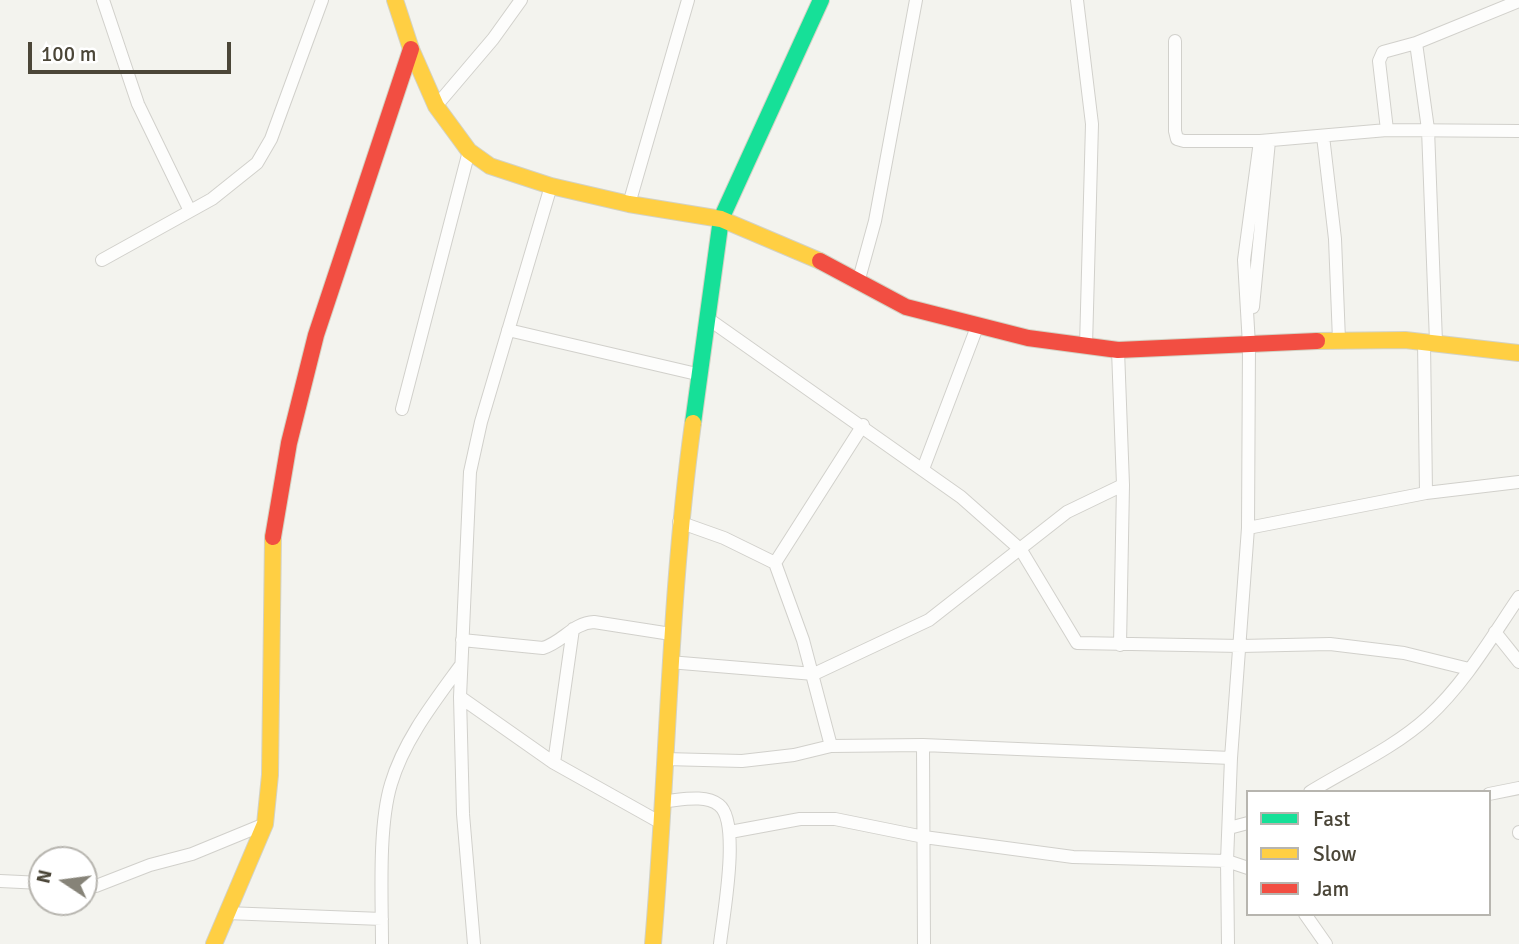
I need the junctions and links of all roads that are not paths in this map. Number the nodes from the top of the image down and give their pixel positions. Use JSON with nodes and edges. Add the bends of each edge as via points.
{"nodes":[{"id":1,"x":103,"y":0,"type":"edge"},
{"id":2,"x":322,"y":0,"type":"edge"},
{"id":3,"x":395,"y":0,"type":"edge"},
{"id":4,"x":521,"y":0,"type":"edge"},
{"id":5,"x":688,"y":0,"type":"edge"},
{"id":6,"x":821,"y":0,"type":"edge"},
{"id":7,"x":916,"y":0,"type":"edge"},
{"id":8,"x":1077,"y":0,"type":"edge"},
{"id":9,"x":1519,"y":1,"type":"edge"},
{"id":10,"x":1175,"y":41,"type":"dead end"},
{"id":11,"x":1416,"y":43,"type":"junction"},
{"id":12,"x":411,"y":49,"type":"junction"},
{"id":13,"x":436,"y":106,"type":"junction"},
{"id":14,"x":1428,"y":129,"type":"junction"},
{"id":15,"x":1387,"y":130,"type":"junction"},
{"id":16,"x":1519,"y":131,"type":"edge"},
{"id":17,"x":1323,"y":136,"type":"junction"},
{"id":18,"x":1265,"y":141,"type":"junction"},
{"id":19,"x":469,"y":151,"type":"junction"},
{"id":20,"x":551,"y":186,"type":"junction"},
{"id":21,"x":629,"y":204,"type":"junction"},
{"id":22,"x":189,"y":209,"type":"junction"},
{"id":23,"x":721,"y":219,"type":"junction"},
{"id":24,"x":102,"y":260,"type":"dead end"},
{"id":25,"x":859,"y":279,"type":"junction"},
{"id":26,"x":707,"y":318,"type":"junction"},
{"id":27,"x":977,"y":327,"type":"junction"},
{"id":28,"x":508,"y":330,"type":"junction"},
{"id":29,"x":1339,"y":340,"type":"junction"},
{"id":30,"x":1430,"y":342,"type":"junction"},
{"id":31,"x":1249,"y":345,"type":"junction"},
{"id":32,"x":1086,"y":346,"type":"junction"},
{"id":33,"x":1118,"y":350,"type":"junction"},
{"id":34,"x":1519,"y":353,"type":"edge"},
{"id":35,"x":701,"y":375,"type":"junction"},
{"id":36,"x":402,"y":409,"type":"dead end"},
{"id":37,"x":863,"y":425,"type":"junction"},
{"id":38,"x":923,"y":469,"type":"junction"},
{"id":39,"x":1519,"y":482,"type":"edge"},
{"id":40,"x":1123,"y":485,"type":"junction"},
{"id":41,"x":1426,"y":493,"type":"junction"},
{"id":42,"x":679,"y":522,"type":"junction"},
{"id":43,"x":1248,"y":528,"type":"junction"},
{"id":44,"x":1021,"y":550,"type":"junction"},
{"id":45,"x":775,"y":563,"type":"junction"},
{"id":46,"x":1519,"y":597,"type":"edge"},
{"id":47,"x":573,"y":629,"type":"junction"},
{"id":48,"x":1496,"y":632,"type":"junction"},
{"id":49,"x":671,"y":634,"type":"junction"},
{"id":50,"x":462,"y":640,"type":"junction"},
{"id":51,"x":1120,"y":645,"type":"junction"},
{"id":52,"x":1241,"y":646,"type":"junction"},
{"id":53,"x":669,"y":662,"type":"junction"},
{"id":54,"x":1519,"y":662,"type":"edge"},
{"id":55,"x":461,"y":665,"type":"junction"},
{"id":56,"x":1469,"y":669,"type":"junction"},
{"id":57,"x":814,"y":674,"type":"junction"},
{"id":58,"x":460,"y":697,"type":"junction"},
{"id":59,"x":923,"y":745,"type":"junction"},
{"id":60,"x":831,"y":746,"type":"junction"},
{"id":61,"x":1231,"y":758,"type":"junction"},
{"id":62,"x":665,"y":759,"type":"junction"},
{"id":63,"x":554,"y":763,"type":"junction"},
{"id":64,"x":1519,"y":788,"type":"edge"},
{"id":65,"x":1313,"y":790,"type":"edge"},
{"id":66,"x":1491,"y":794,"type":"edge"},
{"id":67,"x":665,"y":801,"type":"junction"},
{"id":68,"x":265,"y":824,"type":"junction"},
{"id":69,"x":663,"y":824,"type":"junction"},
{"id":70,"x":1246,"y":824,"type":"edge"},
{"id":71,"x":1229,"y":828,"type":"junction"},
{"id":72,"x":730,"y":832,"type":"junction"},
{"id":73,"x":924,"y":837,"type":"junction"},
{"id":74,"x":1227,"y":861,"type":"junction"},
{"id":75,"x":1246,"y":867,"type":"edge"},
{"id":76,"x":0,"y":881,"type":"edge"},
{"id":77,"x":28,"y":882,"type":"edge"},
{"id":78,"x":98,"y":883,"type":"edge"},
{"id":79,"x":226,"y":914,"type":"junction"},
{"id":80,"x":1306,"y":916,"type":"edge"},
{"id":81,"x":382,"y":919,"type":"junction"},
{"id":82,"x":214,"y":944,"type":"edge"},
{"id":83,"x":382,"y":944,"type":"edge"},
{"id":84,"x":474,"y":944,"type":"edge"},
{"id":85,"x":653,"y":944,"type":"edge"},
{"id":86,"x":720,"y":944,"type":"edge"},
{"id":87,"x":924,"y":944,"type":"edge"},
{"id":88,"x":1228,"y":944,"type":"edge"},
{"id":89,"x":1326,"y":944,"type":"edge"}],
"edges":[{"from":1,"to":22,"type":"street","via":[[138,104]]},
{"from":2,"to":22,"type":"street","via":[[265,151],[248,173]]},
{"from":3,"to":12,"type":"street"},
{"from":4,"to":13,"type":"street"},
{"from":5,"to":21,"type":"street"},
{"from":6,"to":23,"type":"street"},
{"from":7,"to":25,"type":"street","via":[[875,221]]},
{"from":8,"to":32,"type":"street","via":[[1092,124]]},
{"from":9,"to":11,"type":"street"},
{"from":10,"to":18,"type":"street","via":[[1177,139]]},
{"from":11,"to":14,"type":"street"},
{"from":11,"to":15,"type":"street","via":[[1383,52],[1380,57]]},
{"from":12,"to":13,"type":"street"},
{"from":12,"to":68,"type":"street","via":[[316,335],[289,443],[274,540]]},
{"from":13,"to":19,"type":"street"},
{"from":14,"to":15,"type":"street"},
{"from":14,"to":16,"type":"street"},
{"from":14,"to":30,"type":"street"},
{"from":15,"to":17,"type":"street"},
{"from":17,"to":18,"type":"street"},
{"from":17,"to":29,"type":"street","via":[[1335,239]]},
{"from":18,"to":31,"type":"street","via":[[1244,260]]},
{"from":19,"to":20,"type":"street","via":[[512,175]]},
{"from":19,"to":36,"type":"street"},
{"from":20,"to":21,"type":"street"},
{"from":20,"to":28,"type":"street"},
{"from":21,"to":23,"type":"street"},
{"from":22,"to":24,"type":"street"},
{"from":23,"to":25,"type":"street"},
{"from":23,"to":26,"type":"street"},
{"from":25,"to":27,"type":"street","via":[[906,307]]},
{"from":26,"to":35,"type":"street"},
{"from":26,"to":37,"type":"street"},
{"from":27,"to":32,"type":"street"},
{"from":27,"to":38,"type":"street"},
{"from":28,"to":35,"type":"street"},
{"from":28,"to":50,"type":"street","via":[[470,472]]},
{"from":29,"to":30,"type":"street"},
{"from":29,"to":31,"type":"street"},
{"from":30,"to":34,"type":"street"},
{"from":30,"to":41,"type":"street"},
{"from":31,"to":33,"type":"street"},
{"from":31,"to":43,"type":"street"},
{"from":32,"to":33,"type":"street"},
{"from":33,"to":40,"type":"street"},
{"from":35,"to":42,"type":"street"},
{"from":37,"to":38,"type":"street"},
{"from":37,"to":45,"type":"street"},
{"from":38,"to":44,"type":"street"},
{"from":39,"to":41,"type":"street"},
{"from":40,"to":44,"type":"street","via":[[1067,512]]},
{"from":40,"to":51,"type":"street"},
{"from":41,"to":43,"type":"street"},
{"from":42,"to":45,"type":"street"},
{"from":42,"to":49,"type":"street"},
{"from":43,"to":52,"type":"street"},
{"from":44,"to":51,"type":"street","via":[[1077,643]]},
{"from":44,"to":57,"type":"street","via":[[922,624]]},
{"from":45,"to":57,"type":"street"},
{"from":46,"to":48,"type":"street"},
{"from":47,"to":49,"type":"street","via":[[594,622]]},
{"from":47,"to":50,"type":"street","via":[[543,648]]},
{"from":47,"to":63,"type":"street"},
{"from":48,"to":54,"type":"street"},
{"from":48,"to":56,"type":"street"},
{"from":49,"to":53,"type":"street"},
{"from":50,"to":55,"type":"street"},
{"from":51,"to":52,"type":"street"},
{"from":52,"to":56,"type":"street","via":[[1331,643],[1404,653]]},
{"from":52,"to":61,"type":"street"},
{"from":53,"to":57,"type":"street"},
{"from":53,"to":62,"type":"street"},
{"from":55,"to":58,"type":"street"},
{"from":55,"to":81,"type":"street","via":[[424,716],[390,786]]},
{"from":56,"to":65,"type":"street","via":[[1428,716],[1401,738]]},
{"from":57,"to":60,"type":"street"},
{"from":58,"to":63,"type":"street"},
{"from":58,"to":84,"type":"street","via":[[463,814]]},
{"from":59,"to":60,"type":"street"},
{"from":59,"to":61,"type":"street"},
{"from":59,"to":73,"type":"street"},
{"from":60,"to":62,"type":"street","via":[[755,760]]},
{"from":61,"to":71,"type":"street"},
{"from":62,"to":67,"type":"street"},
{"from":63,"to":69,"type":"street"},
{"from":64,"to":66,"type":"street"},
{"from":67,"to":69,"type":"street"},
{"from":67,"to":72,"type":"street","via":[[698,799],[720,805]]},
{"from":68,"to":78,"type":"street","via":[[192,855]]},
{"from":68,"to":79,"type":"street"},
{"from":69,"to":85,"type":"street"},
{"from":70,"to":71,"type":"street"},
{"from":71,"to":74,"type":"street"},
{"from":72,"to":73,"type":"street","via":[[817,819]]},
{"from":72,"to":86,"type":"street"},
{"from":73,"to":74,"type":"street","via":[[1073,857]]},
{"from":73,"to":87,"type":"street"},
{"from":74,"to":75,"type":"street"},
{"from":74,"to":88,"type":"street"},
{"from":76,"to":77,"type":"street"},
{"from":79,"to":81,"type":"street"},
{"from":79,"to":82,"type":"street"},
{"from":80,"to":89,"type":"street"},
{"from":81,"to":83,"type":"street"}]}
